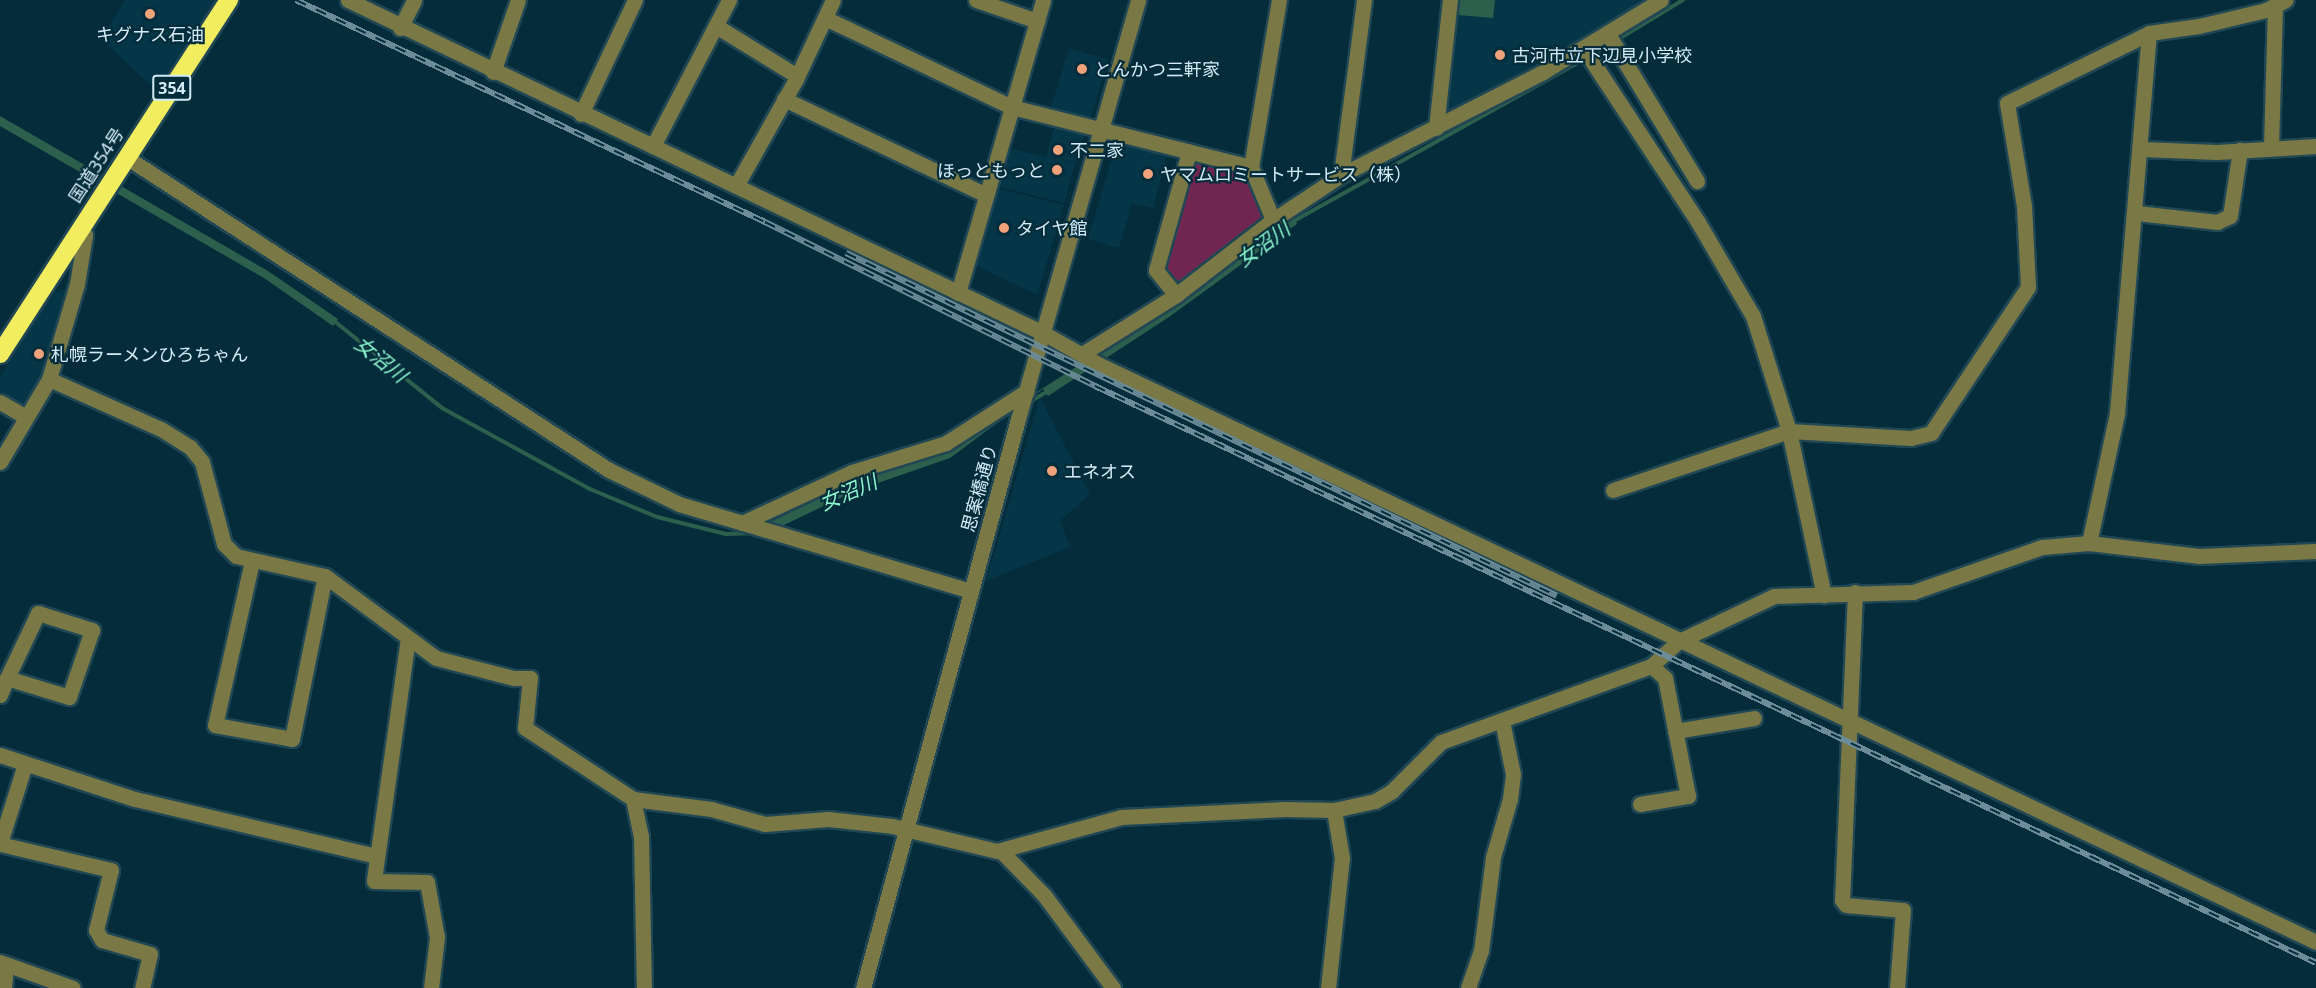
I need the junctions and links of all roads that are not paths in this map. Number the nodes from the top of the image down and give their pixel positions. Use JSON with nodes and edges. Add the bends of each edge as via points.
{"nodes":[{"id":1,"x":230,"y":0,"type":"edge"},
{"id":2,"x":348,"y":0,"type":"edge"},
{"id":3,"x":414,"y":0,"type":"edge"},
{"id":4,"x":518,"y":0,"type":"edge"},
{"id":5,"x":635,"y":0,"type":"edge"},
{"id":6,"x":729,"y":0,"type":"edge"},
{"id":7,"x":833,"y":0,"type":"edge"},
{"id":8,"x":976,"y":0,"type":"edge"},
{"id":9,"x":1043,"y":0,"type":"edge"},
{"id":10,"x":1138,"y":0,"type":"edge"},
{"id":11,"x":1279,"y":0,"type":"edge"},
{"id":12,"x":1364,"y":0,"type":"edge"},
{"id":13,"x":1450,"y":0,"type":"edge"},
{"id":14,"x":1661,"y":0,"type":"edge"},
{"id":15,"x":2280,"y":3,"type":"edge"},
{"id":16,"x":825,"y":18,"type":"junction"},
{"id":17,"x":1036,"y":21,"type":"junction"},
{"id":18,"x":716,"y":26,"type":"junction"},
{"id":19,"x":400,"y":28,"type":"junction"},
{"id":20,"x":2149,"y":33,"type":"junction"},
{"id":21,"x":1608,"y":34,"type":"junction"},
{"id":22,"x":1584,"y":50,"type":"junction"},
{"id":23,"x":493,"y":72,"type":"junction"},
{"id":24,"x":797,"y":76,"type":"junction"},
{"id":25,"x":784,"y":99,"type":"junction"},
{"id":26,"x":1012,"y":107,"type":"junction"},
{"id":27,"x":581,"y":114,"type":"junction"},
{"id":28,"x":1662,"y":124,"type":"junction"},
{"id":29,"x":1436,"y":128,"type":"junction"},
{"id":30,"x":1101,"y":129,"type":"junction"},
{"id":31,"x":1641,"y":136,"type":"junction"},
{"id":32,"x":653,"y":146,"type":"junction"},
{"id":33,"x":2316,"y":146,"type":"edge"},
{"id":34,"x":2271,"y":148,"type":"junction"},
{"id":35,"x":2141,"y":149,"type":"junction"},
{"id":36,"x":2240,"y":150,"type":"junction"},
{"id":37,"x":1189,"y":152,"type":"junction"},
{"id":38,"x":126,"y":157,"type":"junction"},
{"id":39,"x":1251,"y":167,"type":"junction"},
{"id":40,"x":1341,"y":175,"type":"junction"},
{"id":41,"x":1697,"y":181,"type":"dead end"},
{"id":42,"x":736,"y":186,"type":"junction"},
{"id":43,"x":986,"y":195,"type":"junction"},
{"id":44,"x":2137,"y":213,"type":"junction"},
{"id":45,"x":1273,"y":220,"type":"junction"},
{"id":46,"x":80,"y":227,"type":"junction"},
{"id":47,"x":958,"y":293,"type":"junction"},
{"id":48,"x":1176,"y":295,"type":"junction"},
{"id":49,"x":1043,"y":333,"type":"junction"},
{"id":50,"x":0,"y":354,"type":"edge"},
{"id":51,"x":1090,"y":359,"type":"junction"},
{"id":52,"x":49,"y":379,"type":"junction"},
{"id":53,"x":1026,"y":395,"type":"junction"},
{"id":54,"x":0,"y":402,"type":"edge"},
{"id":55,"x":26,"y":417,"type":"junction"},
{"id":56,"x":1789,"y":431,"type":"junction"},
{"id":57,"x":0,"y":462,"type":"edge"},
{"id":58,"x":1613,"y":490,"type":"dead end"},
{"id":59,"x":748,"y":525,"type":"junction"},
{"id":60,"x":2089,"y":543,"type":"junction"},
{"id":61,"x":2316,"y":551,"type":"edge"},
{"id":62,"x":252,"y":561,"type":"junction"},
{"id":63,"x":325,"y":576,"type":"junction"},
{"id":64,"x":971,"y":591,"type":"junction"},
{"id":65,"x":1855,"y":592,"type":"junction"},
{"id":66,"x":1824,"y":595,"type":"junction"},
{"id":67,"x":408,"y":638,"type":"junction"},
{"id":68,"x":1679,"y":641,"type":"junction"},
{"id":69,"x":1651,"y":666,"type":"junction"},
{"id":70,"x":7,"y":678,"type":"junction"},
{"id":71,"x":0,"y":695,"type":"edge"},
{"id":72,"x":1754,"y":718,"type":"dead end"},
{"id":73,"x":1502,"y":721,"type":"junction"},
{"id":74,"x":1849,"y":722,"type":"junction"},
{"id":75,"x":1675,"y":731,"type":"junction"},
{"id":76,"x":0,"y":755,"type":"edge"},
{"id":77,"x":25,"y":764,"type":"junction"},
{"id":78,"x":633,"y":800,"type":"junction"},
{"id":79,"x":1640,"y":804,"type":"dead end"},
{"id":80,"x":1334,"y":810,"type":"junction"},
{"id":81,"x":907,"y":829,"type":"junction"},
{"id":82,"x":0,"y":843,"type":"edge"},
{"id":83,"x":1001,"y":851,"type":"junction"},
{"id":84,"x":376,"y":856,"type":"junction"},
{"id":85,"x":2316,"y":942,"type":"edge"},
{"id":86,"x":3,"y":963,"type":"edge"},
{"id":87,"x":4,"y":988,"type":"edge"},
{"id":88,"x":73,"y":988,"type":"edge"},
{"id":89,"x":141,"y":988,"type":"edge"},
{"id":90,"x":431,"y":988,"type":"edge"},
{"id":91,"x":644,"y":988,"type":"edge"},
{"id":92,"x":863,"y":988,"type":"edge"},
{"id":93,"x":1113,"y":988,"type":"edge"},
{"id":94,"x":1328,"y":988,"type":"edge"},
{"id":95,"x":1468,"y":988,"type":"edge"},
{"id":96,"x":1897,"y":988,"type":"edge"}],
"edges":[{"from":1,"to":38,"type":"highway","name":"国道354号","number":"354"},
{"from":2,"to":19,"type":"street"},
{"from":3,"to":19,"type":"street"},
{"from":4,"to":23,"type":"street"},
{"from":5,"to":27,"type":"street"},
{"from":6,"to":18,"type":"street"},
{"from":7,"to":16,"type":"street"},
{"from":8,"to":17,"type":"street"},
{"from":9,"to":17,"type":"street"},
{"from":10,"to":30,"type":"street","name":"思案橋通り"},
{"from":11,"to":39,"type":"street"},
{"from":12,"to":40,"type":"street"},
{"from":13,"to":29,"type":"street"},
{"from":14,"to":21,"type":"street"},
{"from":15,"to":20,"type":"street","via":[[2199,26]]},
{"from":15,"to":34,"type":"street"},
{"from":16,"to":24,"type":"street"},
{"from":16,"to":26,"type":"street"},
{"from":17,"to":26,"type":"street"},
{"from":18,"to":24,"type":"street"},
{"from":18,"to":32,"type":"street"},
{"from":19,"to":23,"type":"street"},
{"from":20,"to":35,"type":"street"},
{"from":20,"to":56,"type":"street","via":[[2007,103],[2024,206],[2028,287],[1931,433],[1911,438]]},
{"from":21,"to":22,"type":"street"},
{"from":21,"to":28,"type":"street"},
{"from":22,"to":29,"type":"street"},
{"from":22,"to":31,"type":"street"},
{"from":23,"to":27,"type":"street"},
{"from":24,"to":25,"type":"street"},
{"from":25,"to":42,"type":"street"},
{"from":25,"to":43,"type":"street"},
{"from":26,"to":30,"type":"street"},
{"from":26,"to":43,"type":"street"},
{"from":27,"to":32,"type":"street"},
{"from":28,"to":31,"type":"street"},
{"from":28,"to":41,"type":"street"},
{"from":29,"to":40,"type":"street"},
{"from":30,"to":37,"type":"street"},
{"from":30,"to":49,"type":"street","name":"思案橋通り"},
{"from":31,"to":56,"type":"street","via":[[1753,316]]},
{"from":32,"to":42,"type":"street"},
{"from":33,"to":34,"type":"street"},
{"from":34,"to":36,"type":"street"},
{"from":35,"to":36,"type":"street"},
{"from":35,"to":44,"type":"street"},
{"from":36,"to":44,"type":"street","via":[[2230,216],[2217,222]]},
{"from":37,"to":39,"type":"street"},
{"from":37,"to":48,"type":"street","via":[[1156,270]]},
{"from":38,"to":46,"type":"highway","name":"国道354号","number":"354"},
{"from":38,"to":59,"type":"street","via":[[609,470],[679,504]]},
{"from":39,"to":45,"type":"street"},
{"from":40,"to":45,"type":"street"},
{"from":42,"to":47,"type":"street"},
{"from":43,"to":47,"type":"street"},
{"from":44,"to":60,"type":"street","via":[[2117,413]]},
{"from":45,"to":48,"type":"street"},
{"from":46,"to":50,"type":"highway","name":"国道354号","number":"354"},
{"from":46,"to":52,"type":"street","via":[[85,235],[77,284]]},
{"from":47,"to":49,"type":"street"},
{"from":48,"to":51,"type":"street"},
{"from":49,"to":51,"type":"street"},
{"from":49,"to":53,"type":"street","name":"思案橋通り"},
{"from":51,"to":68,"type":"street"},
{"from":52,"to":55,"type":"street"},
{"from":52,"to":62,"type":"street","via":[[161,429],[190,447],[202,462],[224,544],[236,556]]},
{"from":53,"to":59,"type":"street","via":[[946,443],[852,472]]},
{"from":53,"to":64,"type":"street","name":"思案橋通り"},
{"from":54,"to":55,"type":"street"},
{"from":55,"to":57,"type":"street"},
{"from":56,"to":58,"type":"street"},
{"from":56,"to":66,"type":"street"},
{"from":59,"to":64,"type":"street"},
{"from":60,"to":61,"type":"street","via":[[2199,556]]},
{"from":60,"to":65,"type":"street","via":[[2043,547],[1912,592]]},
{"from":62,"to":63,"type":"street"},
{"from":62,"to":63,"type":"street","via":[[215,725],[292,739]]},
{"from":63,"to":67,"type":"street"},
{"from":64,"to":81,"type":"street","name":"思案橋通り"},
{"from":65,"to":66,"type":"street"},
{"from":65,"to":74,"type":"street"},
{"from":66,"to":68,"type":"street","via":[[1774,596]]},
{"from":67,"to":78,"type":"street","via":[[436,658],[451,663],[530,678],[525,728]]},
{"from":67,"to":84,"type":"street"},
{"from":68,"to":69,"type":"street"},
{"from":68,"to":74,"type":"street"},
{"from":69,"to":73,"type":"street"},
{"from":69,"to":75,"type":"street","via":[[1665,678]]},
{"from":70,"to":70,"type":"street","via":[[39,613],[92,630],[69,697]]},
{"from":70,"to":71,"type":"street"},
{"from":72,"to":75,"type":"street"},
{"from":73,"to":80,"type":"street","via":[[1441,742],[1392,792],[1375,801]]},
{"from":73,"to":95,"type":"street","via":[[1513,774],[1510,799],[1493,857],[1481,951]]},
{"from":74,"to":85,"type":"street"},
{"from":74,"to":96,"type":"street","via":[[1842,900],[1846,905],[1903,910]]},
{"from":75,"to":79,"type":"street","via":[[1688,796]]},
{"from":76,"to":77,"type":"street"},
{"from":77,"to":82,"type":"street"},
{"from":77,"to":84,"type":"street","via":[[135,799]]},
{"from":78,"to":81,"type":"street","via":[[711,809],[765,824],[828,819]]},
{"from":78,"to":91,"type":"street","via":[[641,836]]},
{"from":80,"to":83,"type":"street","via":[[1285,808],[1121,817]]},
{"from":80,"to":94,"type":"street","via":[[1342,858]]},
{"from":81,"to":83,"type":"street"},
{"from":81,"to":92,"type":"street","name":"思案橋通り"},
{"from":82,"to":89,"type":"street","via":[[111,870],[96,930],[102,940],[150,954]]},
{"from":83,"to":93,"type":"street","via":[[1044,895]]},
{"from":84,"to":90,"type":"street","via":[[374,880],[427,882],[437,937]]},
{"from":86,"to":87,"type":"street"},
{"from":86,"to":88,"type":"street"}]}
